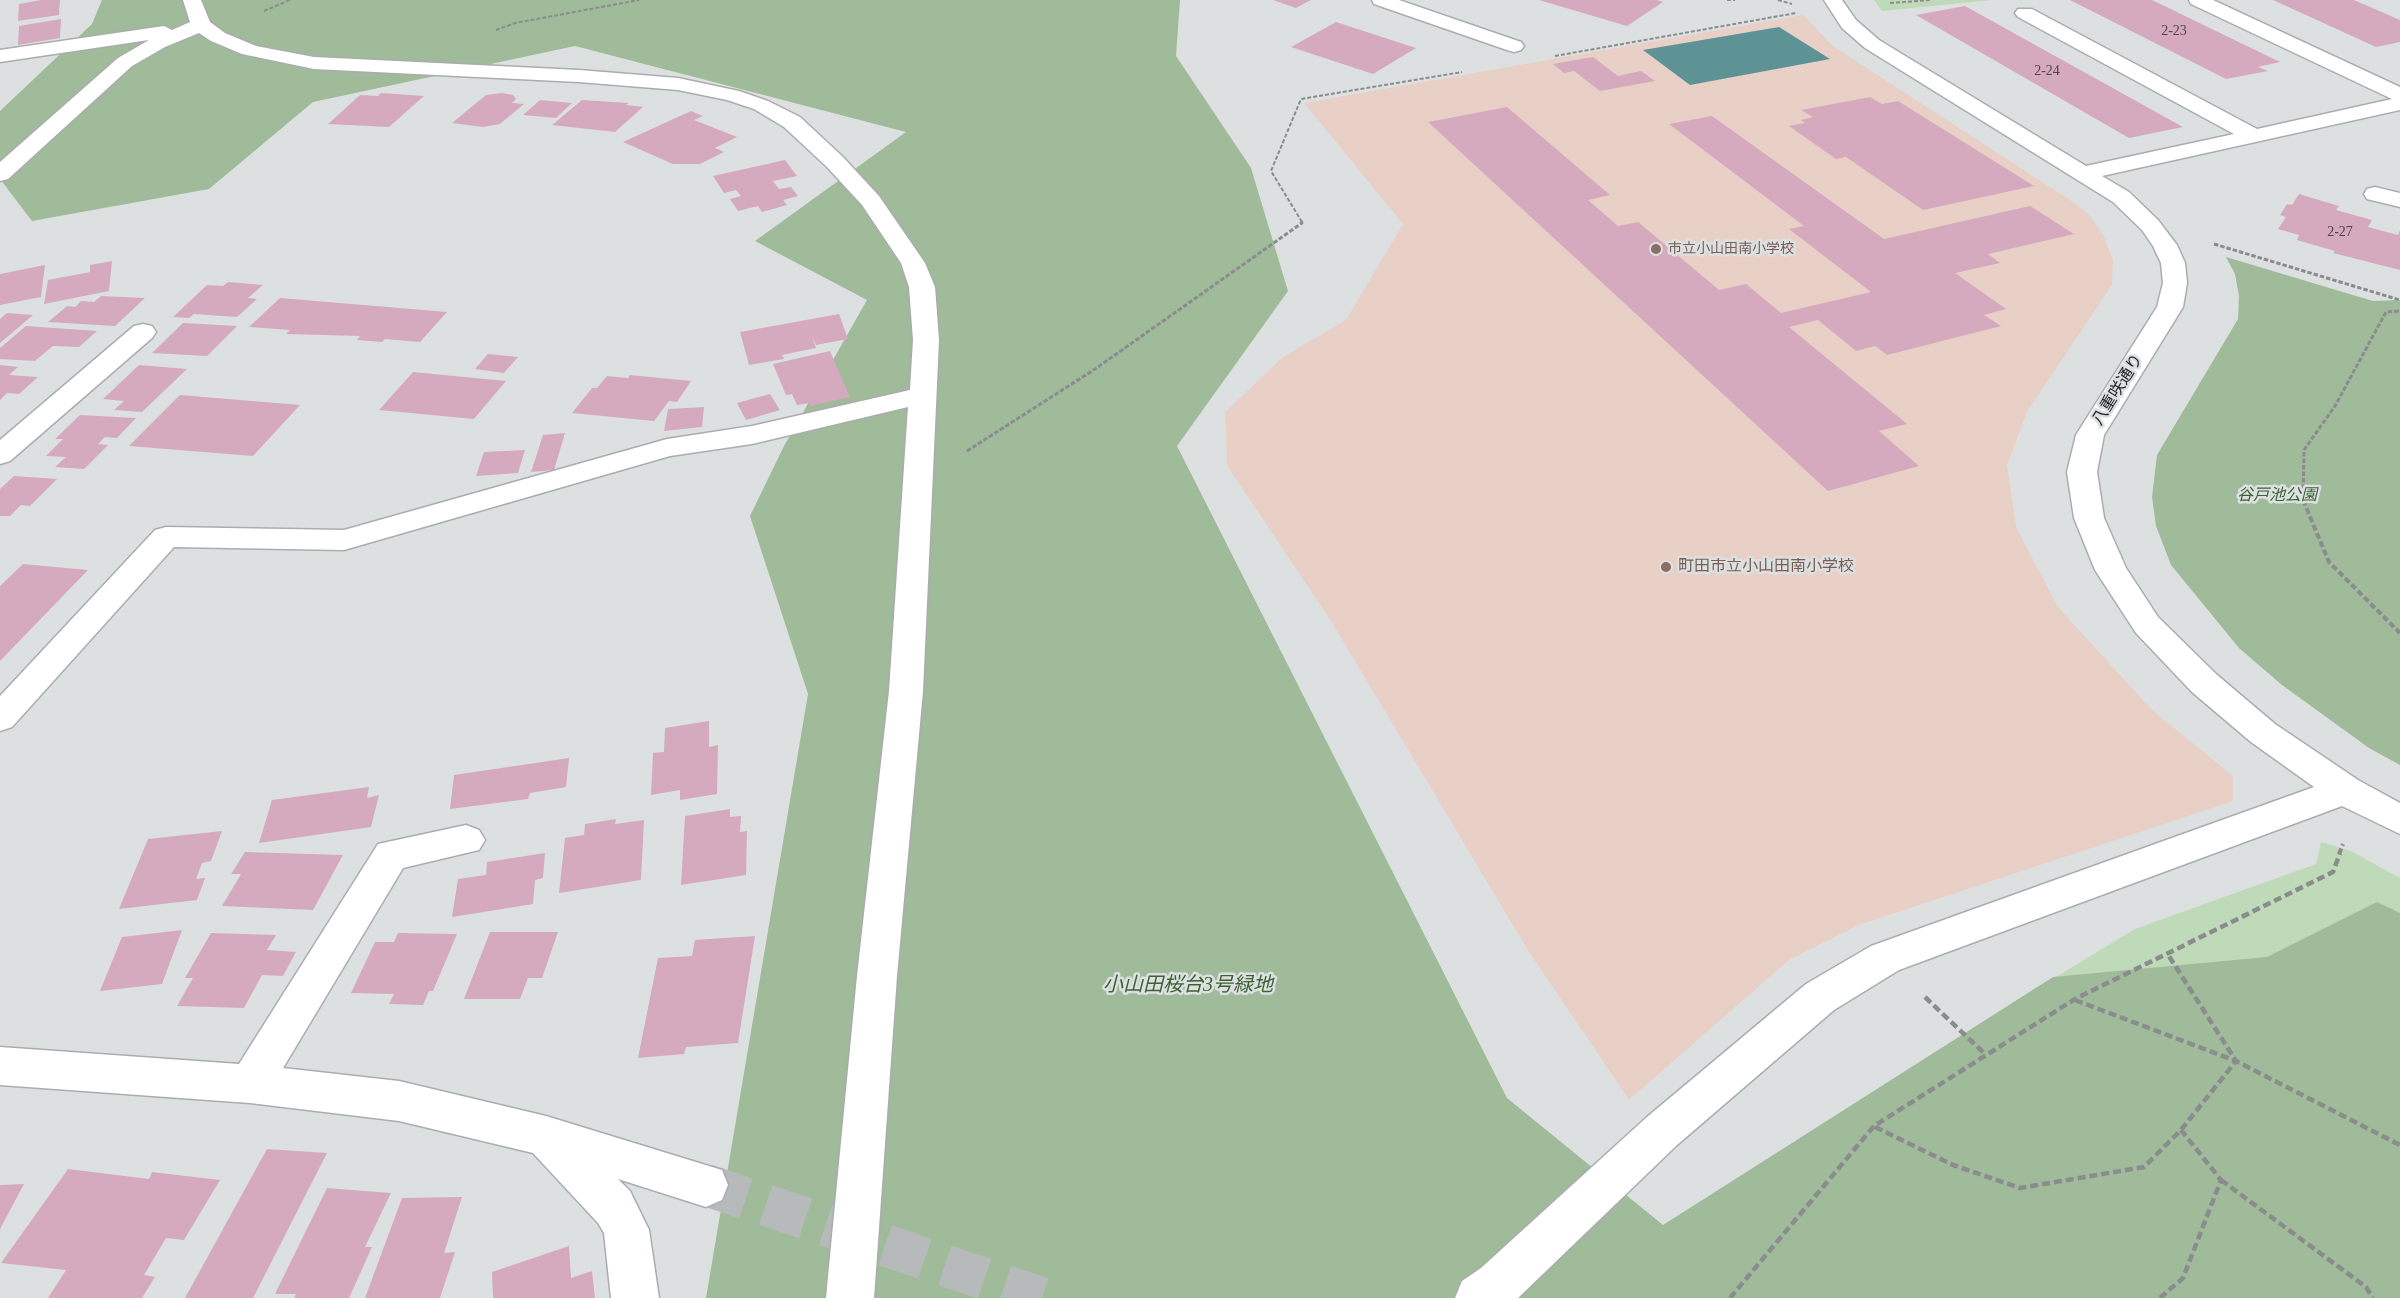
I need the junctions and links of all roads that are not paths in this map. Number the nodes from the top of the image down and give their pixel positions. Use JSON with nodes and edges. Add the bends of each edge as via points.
{"nodes":[{"id":1,"x":1381,"y":0,"type":"edge"},
{"id":2,"x":1833,"y":0,"type":"edge"},
{"id":3,"x":2198,"y":0,"type":"edge"},
{"id":4,"x":196,"y":12,"type":"edge"},
{"id":5,"x":2025,"y":13,"type":"dead end"},
{"id":6,"x":1514,"y":46,"type":"dead end"},
{"id":7,"x":0,"y":56,"type":"edge"},
{"id":8,"x":2400,"y":95,"type":"edge"},
{"id":9,"x":2400,"y":104,"type":"edge"},
{"id":10,"x":2254,"y":136,"type":"junction"},
{"id":11,"x":2083,"y":173,"type":"junction"},
{"id":12,"x":0,"y":174,"type":"edge"},
{"id":13,"x":2375,"y":194,"type":"dead end"},
{"id":14,"x":2400,"y":200,"type":"edge"},
{"id":15,"x":144,"y":332,"type":"dead end"},
{"id":16,"x":923,"y":395,"type":"junction"},
{"id":17,"x":0,"y":425,"type":"edge"},
{"id":18,"x":32,"y":427,"type":"junction"},
{"id":19,"x":0,"y":455,"type":"edge"},
{"id":20,"x":0,"y":718,"type":"edge"},
{"id":21,"x":2345,"y":790,"type":"junction"},
{"id":22,"x":2400,"y":820,"type":"edge"},
{"id":23,"x":466,"y":840,"type":"dead end"},
{"id":24,"x":0,"y":1066,"type":"edge"},
{"id":25,"x":250,"y":1084,"type":"junction"},
{"id":26,"x":546,"y":1136,"type":"junction"},
{"id":27,"x":706,"y":1185,"type":"tunnel mouth"},
{"id":28,"x":635,"y":1298,"type":"edge"},
{"id":29,"x":850,"y":1298,"type":"edge"},
{"id":30,"x":1479,"y":1298,"type":"edge"}],
"edges":[{"from":1,"to":6,"type":"street"},
{"from":2,"to":11,"type":"street","name":"八重咲通り","via":[[1849,24],[1872,44]]},
{"from":3,"to":8,"type":"street"},
{"from":4,"to":7,"type":"street"},
{"from":4,"to":12,"type":"street","via":[[125,62]]},
{"from":4,"to":16,"type":"street","via":[[218,37],[249,50],[314,63],[678,84],[732,95],[781,115],[813,141],[871,201],[913,263],[922,287],[926,340]]},
{"from":5,"to":10,"type":"street"},
{"from":9,"to":10,"type":"street"},
{"from":10,"to":11,"type":"street"},
{"from":11,"to":21,"type":"street","name":"八重咲通り","via":[[2121,197],[2150,225],[2174,263],[2170,307],[2090,435],[2082,472],[2089,518],[2111,570],[2147,625],[2205,683],[2263,733]]},
{"from":13,"to":14,"type":"street"},
{"from":15,"to":18,"type":"street"},
{"from":16,"to":20,"type":"street","via":[[752,435],[668,448],[344,540],[166,537]]},
{"from":16,"to":29,"type":"street","via":[[906,690],[876,976]]},
{"from":17,"to":18,"type":"street"},
{"from":18,"to":19,"type":"street"},
{"from":21,"to":22,"type":"street","name":"八重咲通り"},
{"from":21,"to":30,"type":"street","via":[[1885,958],[1820,997],[1662,1131],[1498,1285]]},
{"from":23,"to":25,"type":"street","via":[[391,855]]},
{"from":24,"to":25,"type":"street"},
{"from":25,"to":26,"type":"street","via":[[399,1101]]},
{"from":26,"to":27,"type":"street"},
{"from":26,"to":28,"type":"street","via":[[614,1207],[626,1230]]}]}
